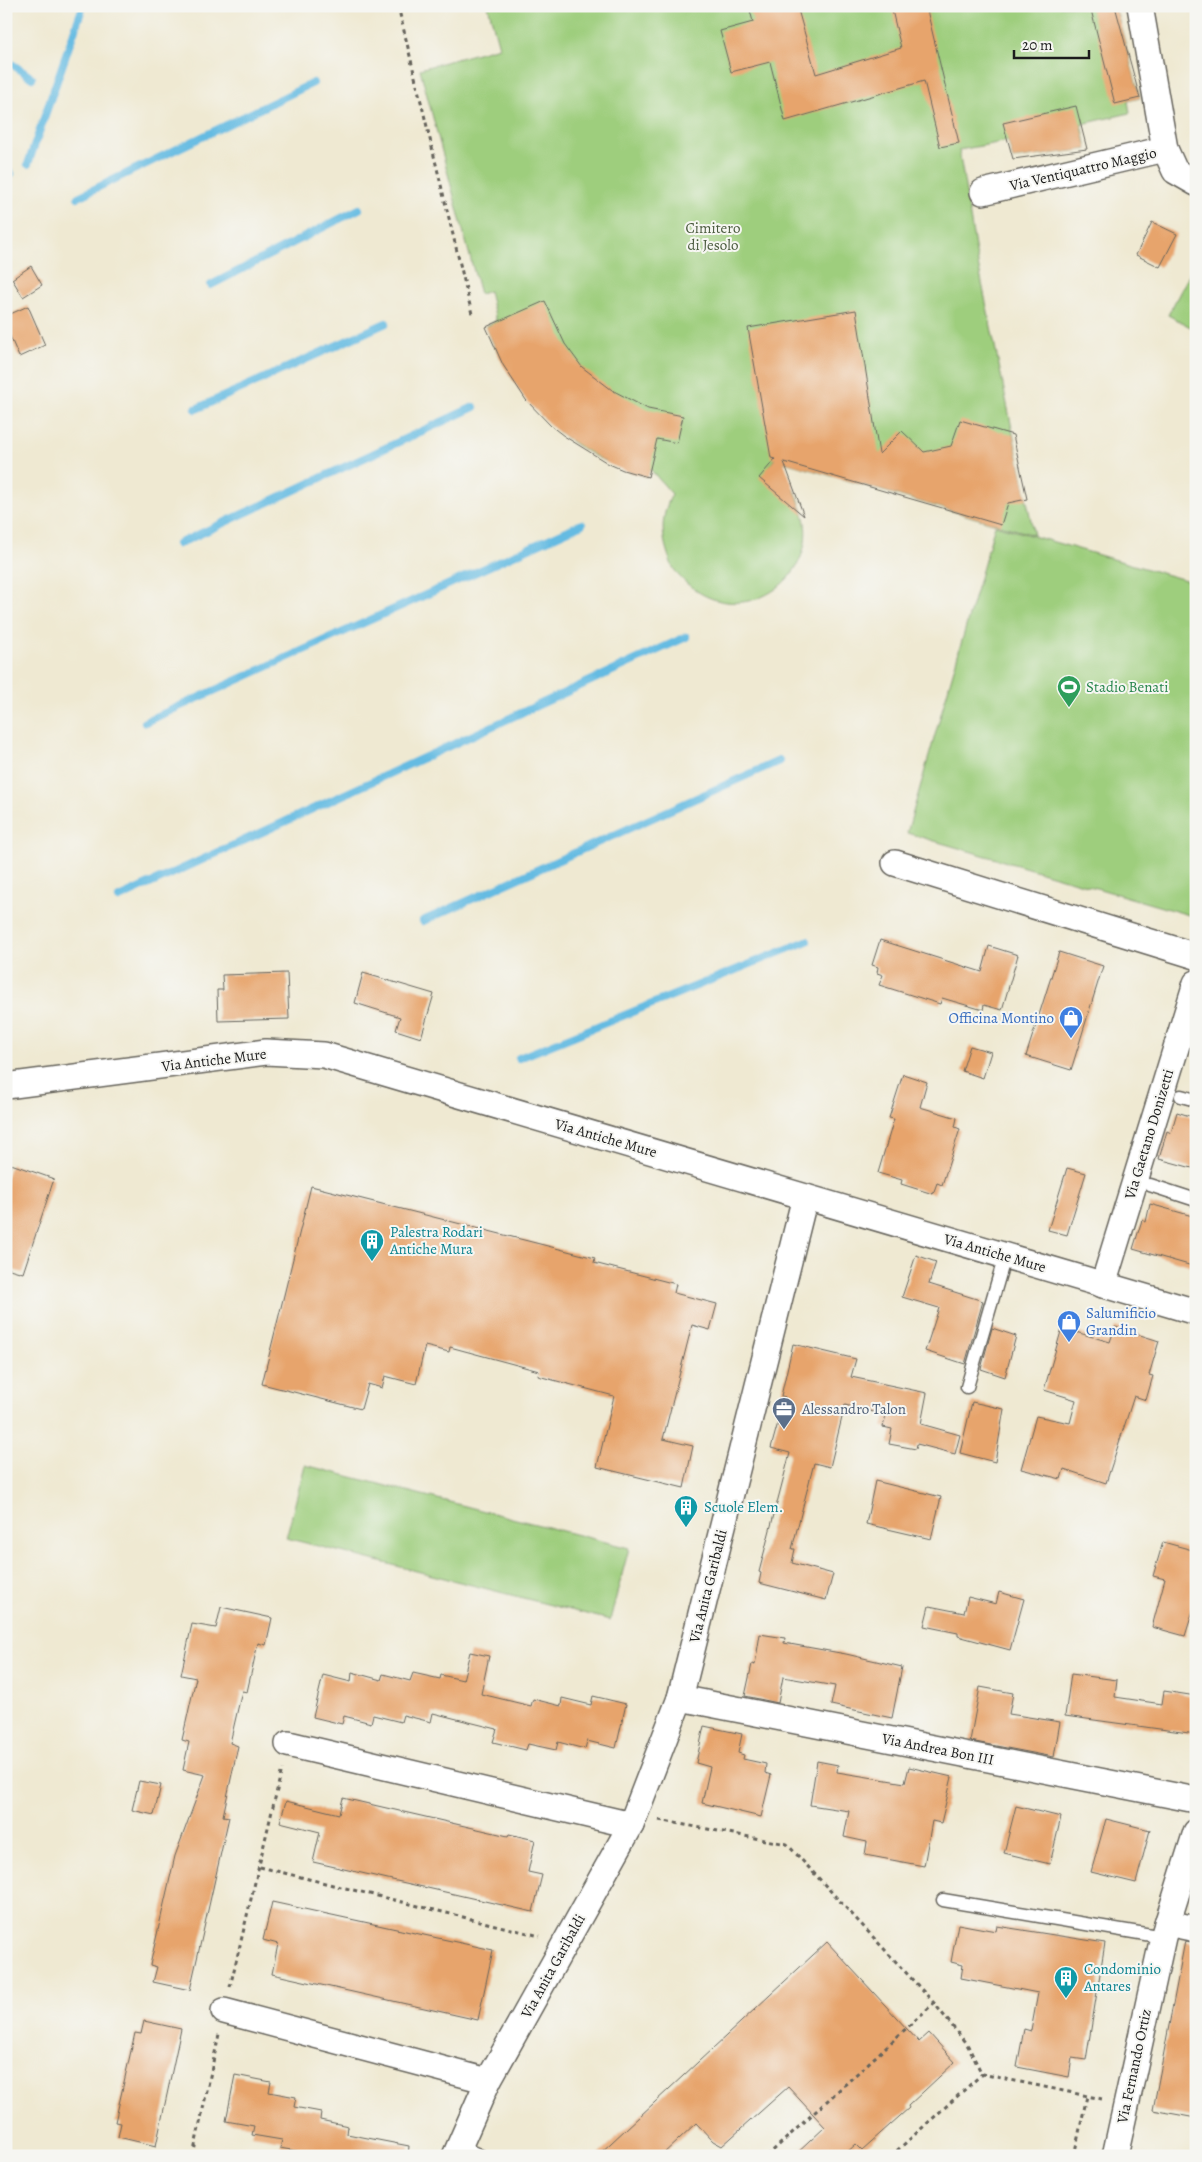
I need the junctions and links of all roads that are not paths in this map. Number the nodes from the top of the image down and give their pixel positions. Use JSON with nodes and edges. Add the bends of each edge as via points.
{"nodes":[{"id":1,"x":1140,"y":6,"type":"edge"},
{"id":2,"x":1165,"y":149,"type":"junction"},
{"id":3,"x":1196,"y":183,"type":"edge"},
{"id":4,"x":983,"y":192,"type":"dead end"},
{"id":5,"x":895,"y":863,"type":"dead end"},
{"id":6,"x":1196,"y":956,"type":"edge"},
{"id":7,"x":1196,"y":983,"type":"edge"},
{"id":8,"x":6,"y":1086,"type":"edge"},
{"id":9,"x":1181,"y":1096,"type":"dead end"},
{"id":10,"x":1196,"y":1100,"type":"edge"},
{"id":11,"x":1150,"y":1185,"type":"dead end"},
{"id":12,"x":805,"y":1197,"type":"junction"},
{"id":13,"x":1196,"y":1200,"type":"edge"},
{"id":14,"x":1005,"y":1256,"type":"junction"},
{"id":15,"x":1104,"y":1285,"type":"junction"},
{"id":16,"x":1196,"y":1312,"type":"edge"},
{"id":17,"x":967,"y":1388,"type":"dead end"},
{"id":18,"x":680,"y":1698,"type":"junction"},
{"id":19,"x":288,"y":1744,"type":"road end"},
{"id":20,"x":1196,"y":1800,"type":"edge"},
{"id":21,"x":642,"y":1822,"type":"junction"},
{"id":22,"x":1196,"y":1832,"type":"edge"},
{"id":23,"x":943,"y":1900,"type":"dead end"},
{"id":24,"x":1196,"y":1929,"type":"edge"},
{"id":25,"x":1165,"y":1930,"type":"junction"},
{"id":26,"x":224,"y":2011,"type":"road end"},
{"id":27,"x":488,"y":2081,"type":"junction"},
{"id":28,"x":465,"y":2153,"type":"edge"},
{"id":29,"x":1115,"y":2156,"type":"edge"}],
"edges":[{"from":1,"to":2,"type":"street"},
{"from":2,"to":3,"type":"street","name":"Via Ventiquattro Maggio","via":[[1175,171]]},
{"from":2,"to":4,"type":"street","name":"Via Ventiquattro Maggio"},
{"from":5,"to":6,"type":"street"},
{"from":7,"to":15,"type":"street","name":"Via Gaetano Donizetti"},
{"from":8,"to":12,"type":"street","name":"Via Antiche Mure","via":[[266,1052],[324,1055]]},
{"from":9,"to":10,"type":"lane"},
{"from":11,"to":13,"type":"lane"},
{"from":12,"to":14,"type":"street","name":"Via Antiche Mure"},
{"from":12,"to":18,"type":"street","name":"Via Anita Garibaldi"},
{"from":14,"to":15,"type":"street","name":"Via Antiche Mure"},
{"from":14,"to":17,"type":"lane"},
{"from":15,"to":16,"type":"street","name":"Via Antiche Mure"},
{"from":18,"to":20,"type":"street","name":"Via Andrea Bon III"},
{"from":18,"to":21,"type":"street","name":"Via Anita Garibaldi"},
{"from":19,"to":21,"type":"street"},
{"from":21,"to":27,"type":"street","name":"Via Anita Garibaldi"},
{"from":22,"to":25,"type":"street","name":"Via Fernando Ortiz"},
{"from":23,"to":25,"type":"lane"},
{"from":24,"to":25,"type":"street"},
{"from":25,"to":29,"type":"street","name":"Via Fernando Ortiz"},
{"from":26,"to":27,"type":"street"},
{"from":27,"to":28,"type":"street","name":"Via Anita Garibaldi"}]}
